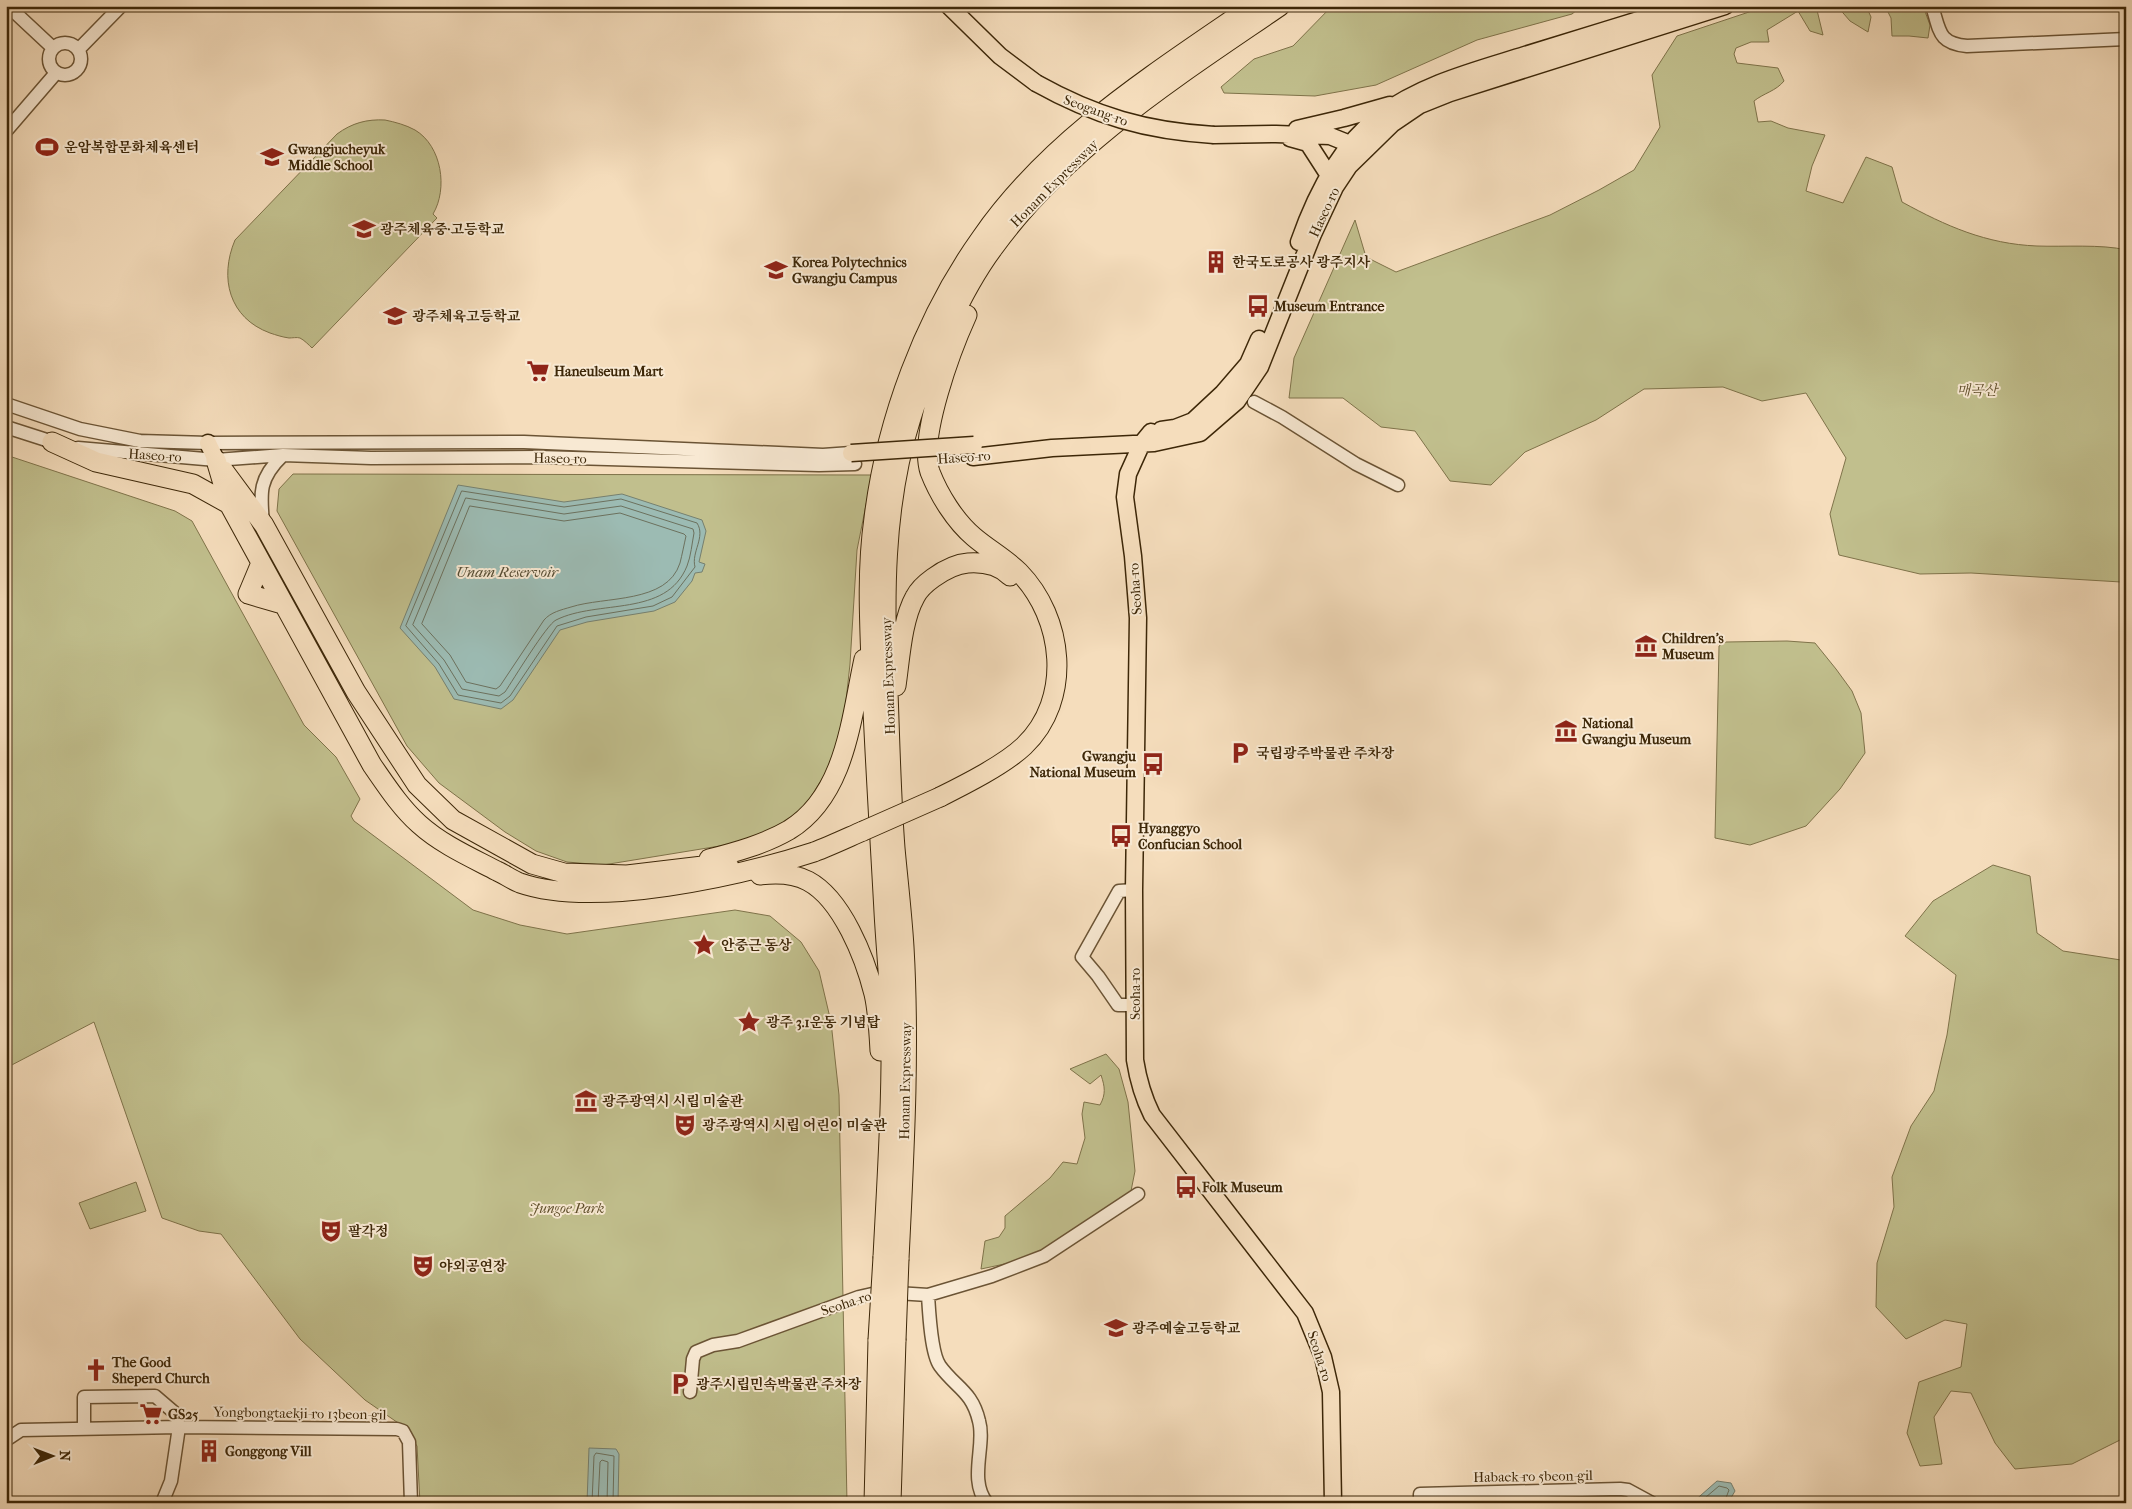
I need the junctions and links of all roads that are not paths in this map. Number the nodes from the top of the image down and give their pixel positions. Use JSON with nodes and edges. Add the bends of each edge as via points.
{"nodes":[{"id":1,"x":8,"y":6,"type":"edge"},
{"id":2,"x":120,"y":6,"type":"edge"},
{"id":3,"x":1252,"y":6,"type":"edge"},
{"id":4,"x":1280,"y":6,"type":"edge"},
{"id":5,"x":1684,"y":6,"type":"edge"},
{"id":6,"x":1725,"y":6,"type":"edge"},
{"id":7,"x":1932,"y":6,"type":"edge"},
{"id":8,"x":954,"y":8,"type":"edge"},
{"id":9,"x":2126,"y":39,"type":"edge"},
{"id":10,"x":53,"y":48,"type":"junction"},
{"id":11,"x":78,"y":50,"type":"junction"},
{"id":12,"x":56,"y":73,"type":"junction"},
{"id":13,"x":1400,"y":102,"type":"junction"},
{"id":14,"x":6,"y":130,"type":"edge"},
{"id":15,"x":1276,"y":134,"type":"junction"},
{"id":16,"x":1358,"y":147,"type":"junction"},
{"id":17,"x":1328,"y":174,"type":"junction"},
{"id":18,"x":1051,"y":182,"type":"junction"},
{"id":19,"x":1254,"y":402,"type":"dead end"},
{"id":20,"x":6,"y":404,"type":"edge"},
{"id":21,"x":6,"y":427,"type":"edge"},
{"id":22,"x":1146,"y":437,"type":"junction"},
{"id":23,"x":52,"y":442,"type":"junction"},
{"id":24,"x":212,"y":451,"type":"junction"},
{"id":25,"x":283,"y":455,"type":"junction"},
{"id":26,"x":853,"y":458,"type":"junction"},
{"id":27,"x":1398,"y":485,"type":"dead end"},
{"id":28,"x":229,"y":504,"type":"junction"},
{"id":29,"x":264,"y":525,"type":"junction"},
{"id":30,"x":261,"y":562,"type":"junction"},
{"id":31,"x":282,"y":604,"type":"junction"},
{"id":32,"x":870,"y":631,"type":"junction"},
{"id":33,"x":890,"y":729,"type":"junction"},
{"id":34,"x":938,"y":792,"type":"junction"},
{"id":35,"x":862,"y":825,"type":"junction"},
{"id":36,"x":676,"y":868,"type":"junction"},
{"id":37,"x":694,"y":881,"type":"junction"},
{"id":38,"x":1134,"y":890,"type":"junction"},
{"id":39,"x":1135,"y":1005,"type":"junction"},
{"id":40,"x":888,"y":1144,"type":"junction"},
{"id":41,"x":1138,"y":1194,"type":"dead end"},
{"id":42,"x":891,"y":1258,"type":"junction"},
{"id":43,"x":928,"y":1295,"type":"junction"},
{"id":44,"x":887,"y":1340,"type":"junction"},
{"id":45,"x":690,"y":1392,"type":"dead end"},
{"id":46,"x":178,"y":1427,"type":"junction"},
{"id":47,"x":84,"y":1428,"type":"junction"},
{"id":48,"x":6,"y":1440,"type":"edge"},
{"id":49,"x":162,"y":1503,"type":"edge"},
{"id":50,"x":411,"y":1503,"type":"edge"},
{"id":51,"x":874,"y":1503,"type":"edge"},
{"id":52,"x":891,"y":1503,"type":"edge"},
{"id":53,"x":987,"y":1503,"type":"edge"},
{"id":54,"x":1333,"y":1503,"type":"edge"},
{"id":55,"x":1420,"y":1503,"type":"edge"},
{"id":56,"x":1652,"y":1503,"type":"edge"}],
"edges":[{"from":1,"to":10,"type":"street"},
{"from":2,"to":11,"type":"street"},
{"from":3,"to":32,"type":"highway","name":"Honam Expressway","via":[[1084,127],[1032,175],[980,238],[922,343],[899,404],[874,519]]},
{"from":4,"to":18,"type":"highway","name":"Honam Expressway","via":[[1182,73],[1084,149]]},
{"from":5,"to":13,"type":"main road","name":"Haseo-ro","via":[[1441,81]]},
{"from":6,"to":16,"type":"main road","name":"Haseo-ro","via":[[1443,96],[1420,105]]},
{"from":7,"to":9,"type":"street","via":[[1941,35],[1952,44]]},
{"from":8,"to":15,"type":"main road","name":"Seogang-ro","bridge":true,"via":[[1000,56],[1036,83],[1067,100],[1151,128],[1214,136]]},
{"from":10,"to":11,"type":"street","via":[[64,43]]},
{"from":10,"to":12,"type":"street","via":[[49,62]]},
{"from":11,"to":12,"type":"street","via":[[81,61],[76,71],[65,75]]},
{"from":12,"to":14,"type":"street"},
{"from":13,"to":15,"type":"main road","name":"Seogang-ro"},
{"from":13,"to":16,"type":"main road","name":"Haseo-ro","via":[[1378,117]]},
{"from":15,"to":16,"type":"main road","name":"Seogang-ro","via":[[1330,136]]},
{"from":15,"to":17,"type":"main road","via":[[1308,143]]},
{"from":16,"to":17,"type":"main road","name":"Haseo-ro"},
{"from":16,"to":22,"type":"main road","name":"Haseo-ro","via":[[1313,234],[1260,367],[1237,401],[1200,433],[1154,443]]},
{"from":17,"to":22,"type":"main road","name":"Haseo-ro","via":[[1248,364],[1193,420]]},
{"from":18,"to":33,"type":"highway","name":"Honam Expressway","via":[[992,248],[960,302],[929,366],[910,421],[888,535],[885,617]]},
{"from":18,"to":34,"type":"highway","via":[[979,290],[960,330],[928,432],[930,470],[955,517],[1018,572],[1037,594],[1049,617],[1056,639],[1055,684],[1050,705],[1039,727],[1023,747],[968,782]]},
{"from":19,"to":27,"type":"street","via":[[1356,464]]},
{"from":20,"to":24,"type":"street","name":"Haseo-ro","via":[[80,429]]},
{"from":21,"to":23,"type":"street","name":"Haseo-ro"},
{"from":22,"to":26,"type":"main road","name":"Haseo-ro","via":[[1052,448]]},
{"from":22,"to":38,"type":"main road","name":"Seoha-ro","via":[[1128,474],[1125,498],[1138,618]]},
{"from":23,"to":24,"type":"street","name":"Haseo-ro","via":[[85,450]]},
{"from":23,"to":28,"type":"highway","via":[[111,466],[192,484]]},
{"from":24,"to":25,"type":"street","name":"Haseo-ro"},
{"from":24,"to":26,"type":"street","name":"Haseo-ro","via":[[524,442]]},
{"from":24,"to":28,"type":"highway"},
{"from":24,"to":29,"type":"highway"},
{"from":25,"to":26,"type":"street","name":"Haseo-ro","via":[[532,457],[819,465]]},
{"from":25,"to":29,"type":"street","via":[[263,481]]},
{"from":28,"to":30,"type":"highway"},
{"from":29,"to":36,"type":"highway","via":[[356,692],[417,785],[453,820],[532,864],[564,873],[627,875]]},
{"from":30,"to":31,"type":"highway"},
{"from":30,"to":31,"type":"highway","via":[[248,594]]},
{"from":31,"to":37,"type":"highway","via":[[372,765],[419,824],[464,854],[520,883],[574,892],[604,892]]},
{"from":32,"to":36,"type":"highway","via":[[844,752],[830,786],[810,812],[789,830],[768,840]]},
{"from":32,"to":40,"type":"highway","name":"Honam Expressway","via":[[891,1024]]},
{"from":33,"to":34,"type":"highway","via":[[909,611],[915,596],[924,585],[951,567],[966,563],[982,563],[1008,574],[1030,597],[1045,627],[1050,667],[1045,692],[1037,713],[1020,736]]},
{"from":33,"to":42,"type":"highway","name":"Honam Expressway","via":[[907,1038]]},
{"from":34,"to":35,"type":"highway","bridge":true},
{"from":35,"to":36,"type":"highway","via":[[735,863]]},
{"from":35,"to":37,"type":"highway","via":[[816,851],[778,863]]},
{"from":37,"to":40,"type":"highway","via":[[780,873],[808,881],[831,900],[849,928],[874,995],[880,1044],[881,1109]]},
{"from":38,"to":39,"type":"main road","name":"Seoha-ro"},
{"from":38,"to":39,"type":"street","via":[[1119,892],[1082,957],[1118,1004]]},
{"from":39,"to":54,"type":"main road","name":"Seoha-ro","via":[[1135,1060],[1144,1100],[1152,1115],[1305,1313],[1323,1357],[1332,1392]]},
{"from":40,"to":42,"type":"highway","name":"Honam Expressway"},
{"from":41,"to":43,"type":"street","name":"Seoha-ro","via":[[1044,1256]]},
{"from":42,"to":44,"type":"highway","name":"Honam Expressway","bridge":true},
{"from":43,"to":45,"type":"street","name":"Seoha-ro","via":[[880,1292],[866,1295],[738,1341],[696,1352]]},
{"from":43,"to":53,"type":"street","via":[[938,1365],[971,1398],[980,1423],[978,1472]]},
{"from":44,"to":51,"type":"highway","name":"Honam Expressway"},
{"from":44,"to":52,"type":"highway","name":"Honam Expressway"},
{"from":46,"to":47,"type":"street","name":"Yongbongtaekji-ro 13beon-gil"},
{"from":46,"to":47,"type":"street","via":[[176,1414],[155,1396],[84,1398]]},
{"from":46,"to":49,"type":"street","via":[[170,1481]]},
{"from":46,"to":50,"type":"street","name":"Yongbongtaekji-ro 13beon-gil","via":[[404,1431],[409,1442]]},
{"from":47,"to":48,"type":"street","name":"Yongbongtaekji-ro 13beon-gil","via":[[21,1430]]},
{"from":55,"to":56,"type":"street","name":"Habaek-ro 5beon-gil","via":[[1420,1494],[1620,1489]]}]}
